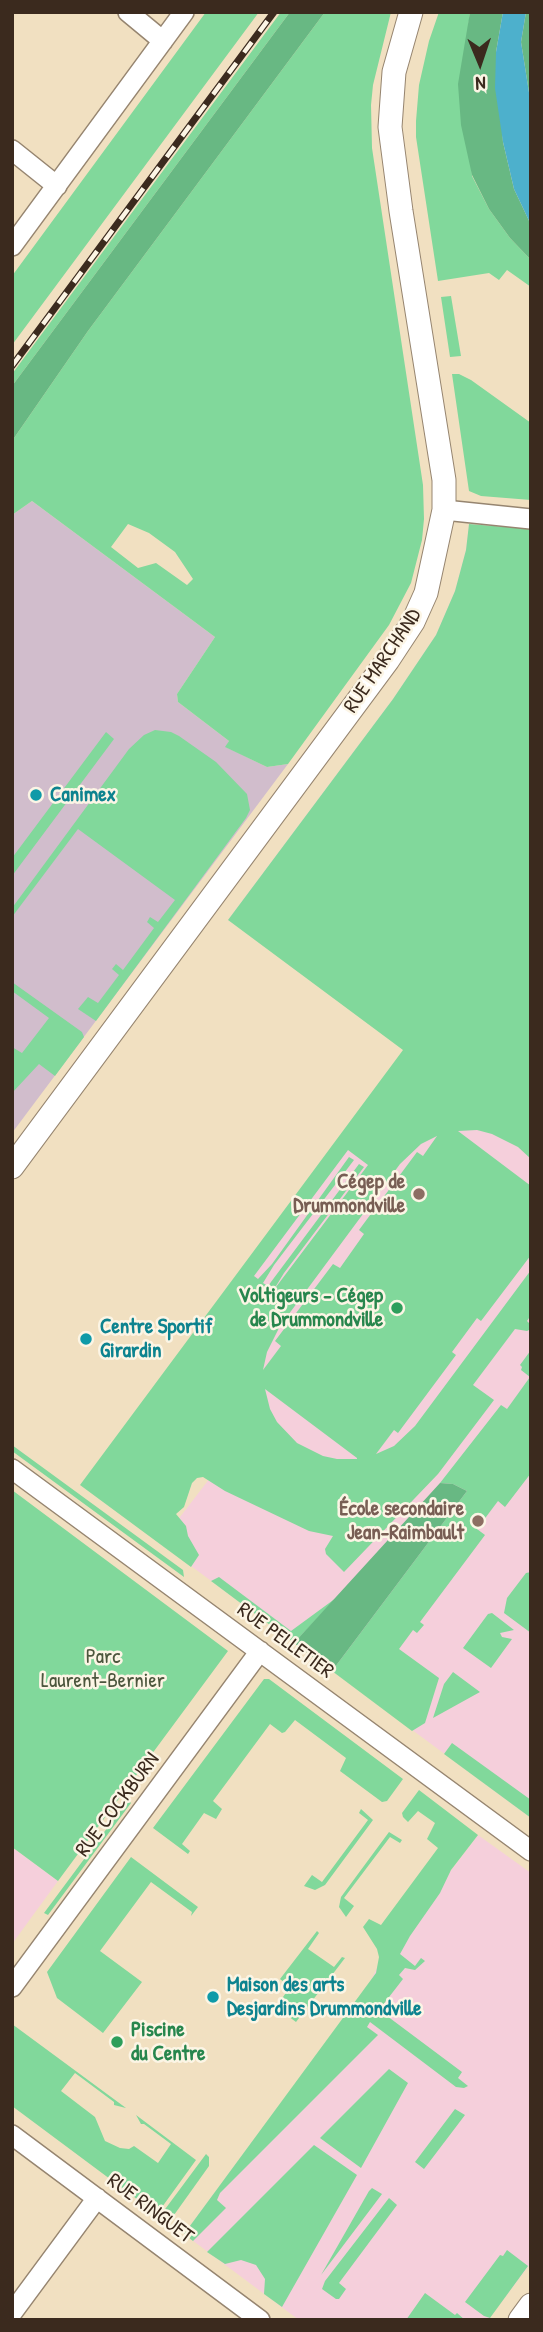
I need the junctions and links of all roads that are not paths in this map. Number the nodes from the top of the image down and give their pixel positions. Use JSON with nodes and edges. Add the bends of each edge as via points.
{"nodes":[{"id":1,"x":128,"y":12,"type":"edge"},
{"id":2,"x":184,"y":12,"type":"edge"},
{"id":3,"x":411,"y":12,"type":"edge"},
{"id":4,"x":163,"y":41,"type":"junction"},
{"id":5,"x":12,"y":150,"type":"edge"},
{"id":6,"x":57,"y":186,"type":"junction"},
{"id":7,"x":12,"y":246,"type":"edge"},
{"id":8,"x":444,"y":510,"type":"junction"},
{"id":9,"x":531,"y":519,"type":"edge"},
{"id":10,"x":12,"y":1167,"type":"edge"},
{"id":11,"x":12,"y":1469,"type":"edge"},
{"id":12,"x":260,"y":1651,"type":"junction"},
{"id":13,"x":531,"y":1851,"type":"edge"},
{"id":14,"x":12,"y":1987,"type":"edge"},
{"id":15,"x":12,"y":2135,"type":"edge"},
{"id":16,"x":97,"y":2198,"type":"junction"},
{"id":17,"x":531,"y":2305,"type":"edge"},
{"id":18,"x":12,"y":2313,"type":"edge"},
{"id":19,"x":260,"y":2320,"type":"edge"},
{"id":20,"x":520,"y":2320,"type":"edge"}],
"edges":[{"from":1,"to":4,"type":"street"},
{"from":2,"to":4,"type":"street"},
{"from":3,"to":8,"type":"street","name":"RUE MARCHAND","via":[[393,81],[391,146],[444,480]]},
{"from":4,"to":6,"type":"street"},
{"from":5,"to":6,"type":"street"},
{"from":6,"to":7,"type":"street"},
{"from":8,"to":9,"type":"street"},
{"from":8,"to":10,"type":"street","name":"RUE MARCHAND","via":[[426,593],[404,637]]},
{"from":11,"to":12,"type":"street","name":"RUE PELLETIER"},
{"from":12,"to":13,"type":"street","name":"RUE PELLETIER"},
{"from":12,"to":14,"type":"street","name":"RUE COCKBURN"},
{"from":15,"to":16,"type":"street","name":"RUE RINGUET"},
{"from":16,"to":18,"type":"street"},
{"from":16,"to":19,"type":"street","name":"RUE RINGUET"},
{"from":17,"to":20,"type":"street"}]}
